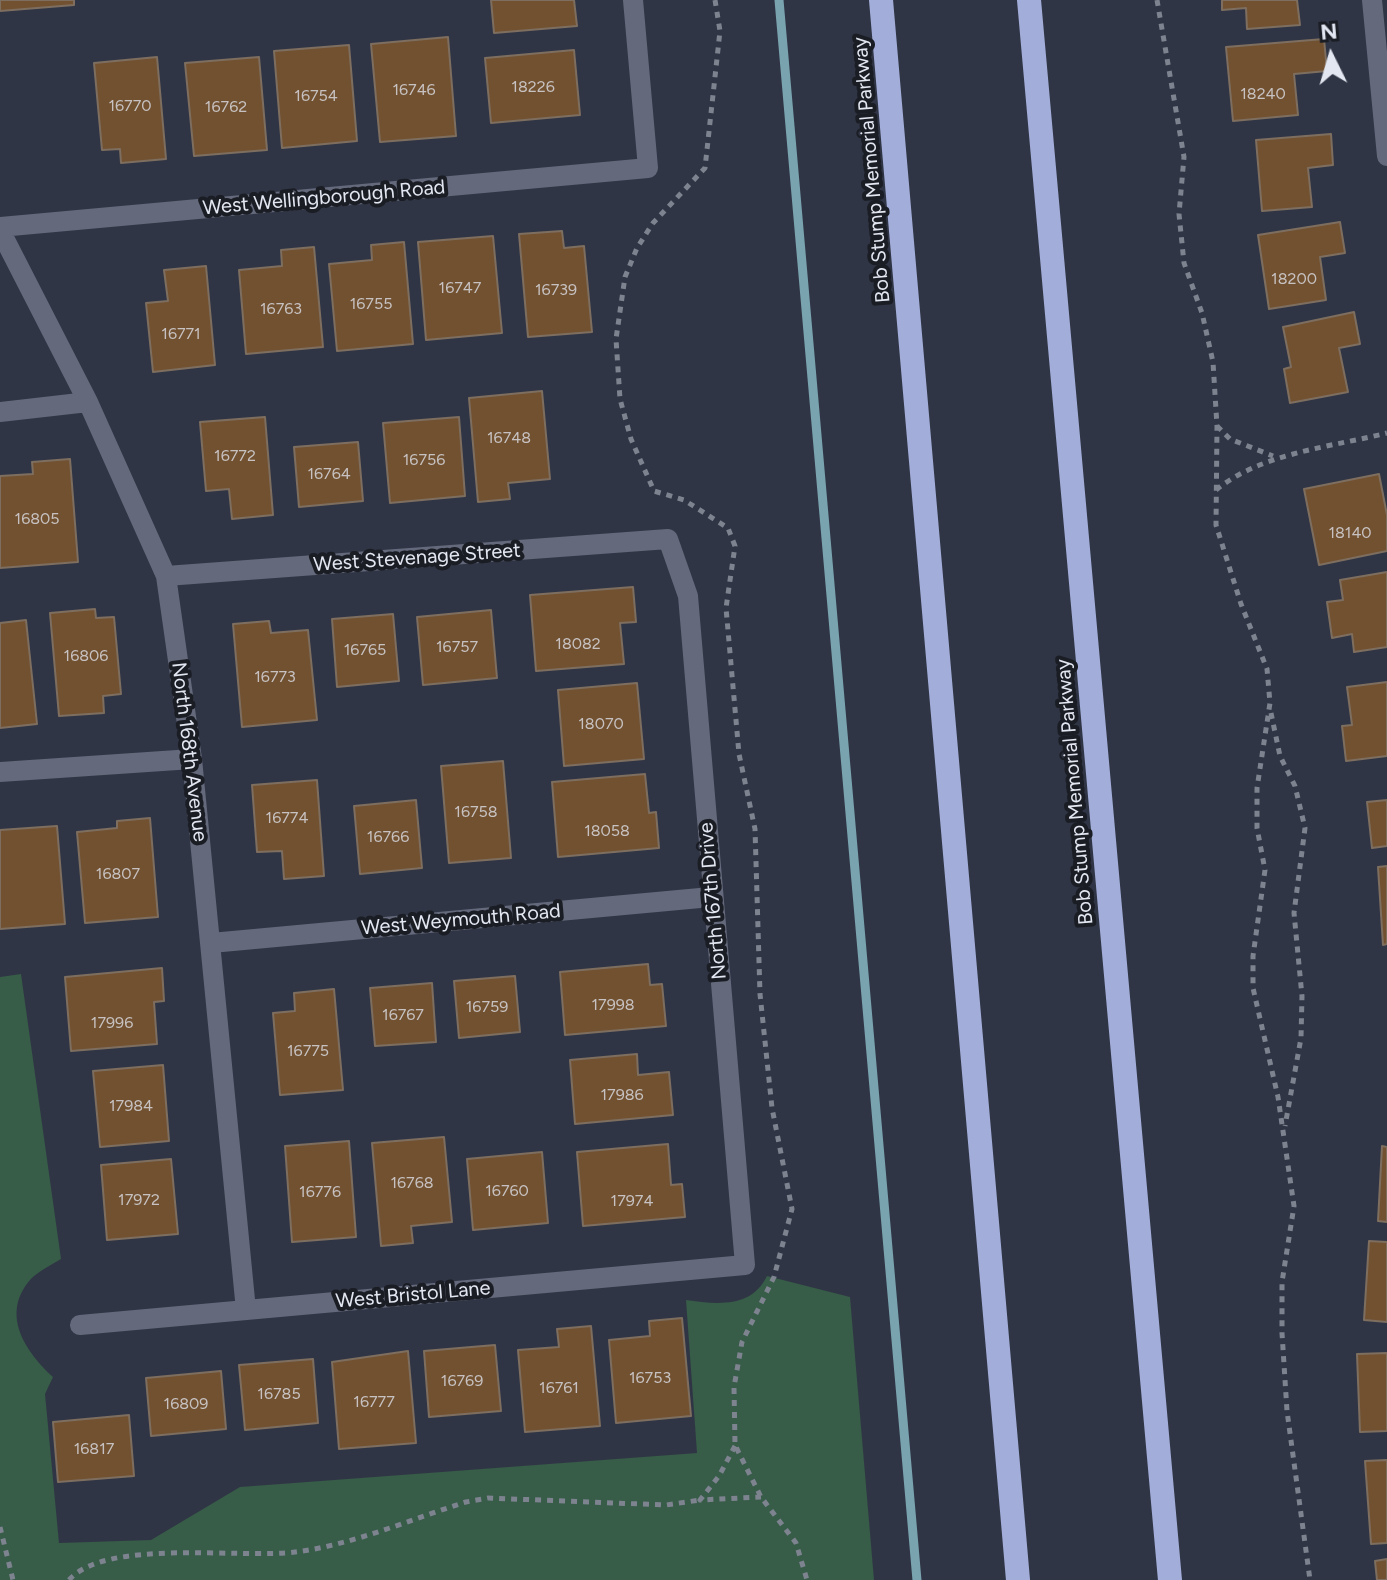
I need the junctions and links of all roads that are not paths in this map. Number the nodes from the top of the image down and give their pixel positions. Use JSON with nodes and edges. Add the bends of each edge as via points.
{"nodes":[{"id":1,"x":633,"y":0,"type":"edge"},
{"id":2,"x":881,"y":0,"type":"edge"},
{"id":3,"x":1029,"y":0,"type":"edge"},
{"id":4,"x":1372,"y":0,"type":"edge"},
{"id":5,"x":1387,"y":156,"type":"edge"},
{"id":6,"x":0,"y":228,"type":"edge"},
{"id":7,"x":88,"y":402,"type":"junction"},
{"id":8,"x":0,"y":412,"type":"edge"},
{"id":9,"x":668,"y":539,"type":"joint"},
{"id":10,"x":166,"y":576,"type":"junction"},
{"id":11,"x":192,"y":759,"type":"junction"},
{"id":12,"x":0,"y":772,"type":"edge"},
{"id":13,"x":711,"y":897,"type":"junction"},
{"id":14,"x":211,"y":943,"type":"junction"},
{"id":15,"x":745,"y":1265,"type":"joint"},
{"id":16,"x":246,"y":1310,"type":"junction"},
{"id":17,"x":80,"y":1325,"type":"dead end"},
{"id":18,"x":1018,"y":1580,"type":"edge"},
{"id":19,"x":1170,"y":1580,"type":"edge"}],
"edges":[{"from":1,"to":6,"type":"street","name":"West Wellingborough Road","via":[[648,168]]},
{"from":2,"to":18,"type":"highway","name":"Bob Stump Memorial Parkway"},
{"from":3,"to":19,"type":"highway","name":"Bob Stump Memorial Parkway"},
{"from":4,"to":5,"type":"street"},
{"from":6,"to":7,"type":"street","name":"North 168th Avenue"},
{"from":7,"to":8,"type":"street"},
{"from":7,"to":10,"type":"street","name":"North 168th Avenue"},
{"from":9,"to":10,"type":"street","name":"West Stevenage Street"},
{"from":9,"to":13,"type":"street","name":"North 167th Drive","via":[[688,596]]},
{"from":10,"to":11,"type":"street","name":"North 168th Avenue"},
{"from":11,"to":12,"type":"street"},
{"from":11,"to":14,"type":"street","name":"North 168th Avenue"},
{"from":13,"to":14,"type":"street","name":"West Weymouth Road"},
{"from":13,"to":15,"type":"street","name":"North 167th Drive"},
{"from":14,"to":16,"type":"street","name":"North 168th Avenue"},
{"from":15,"to":16,"type":"street","name":"West Bristol Lane"},
{"from":16,"to":17,"type":"street","name":"West Bristol Lane"}]}
